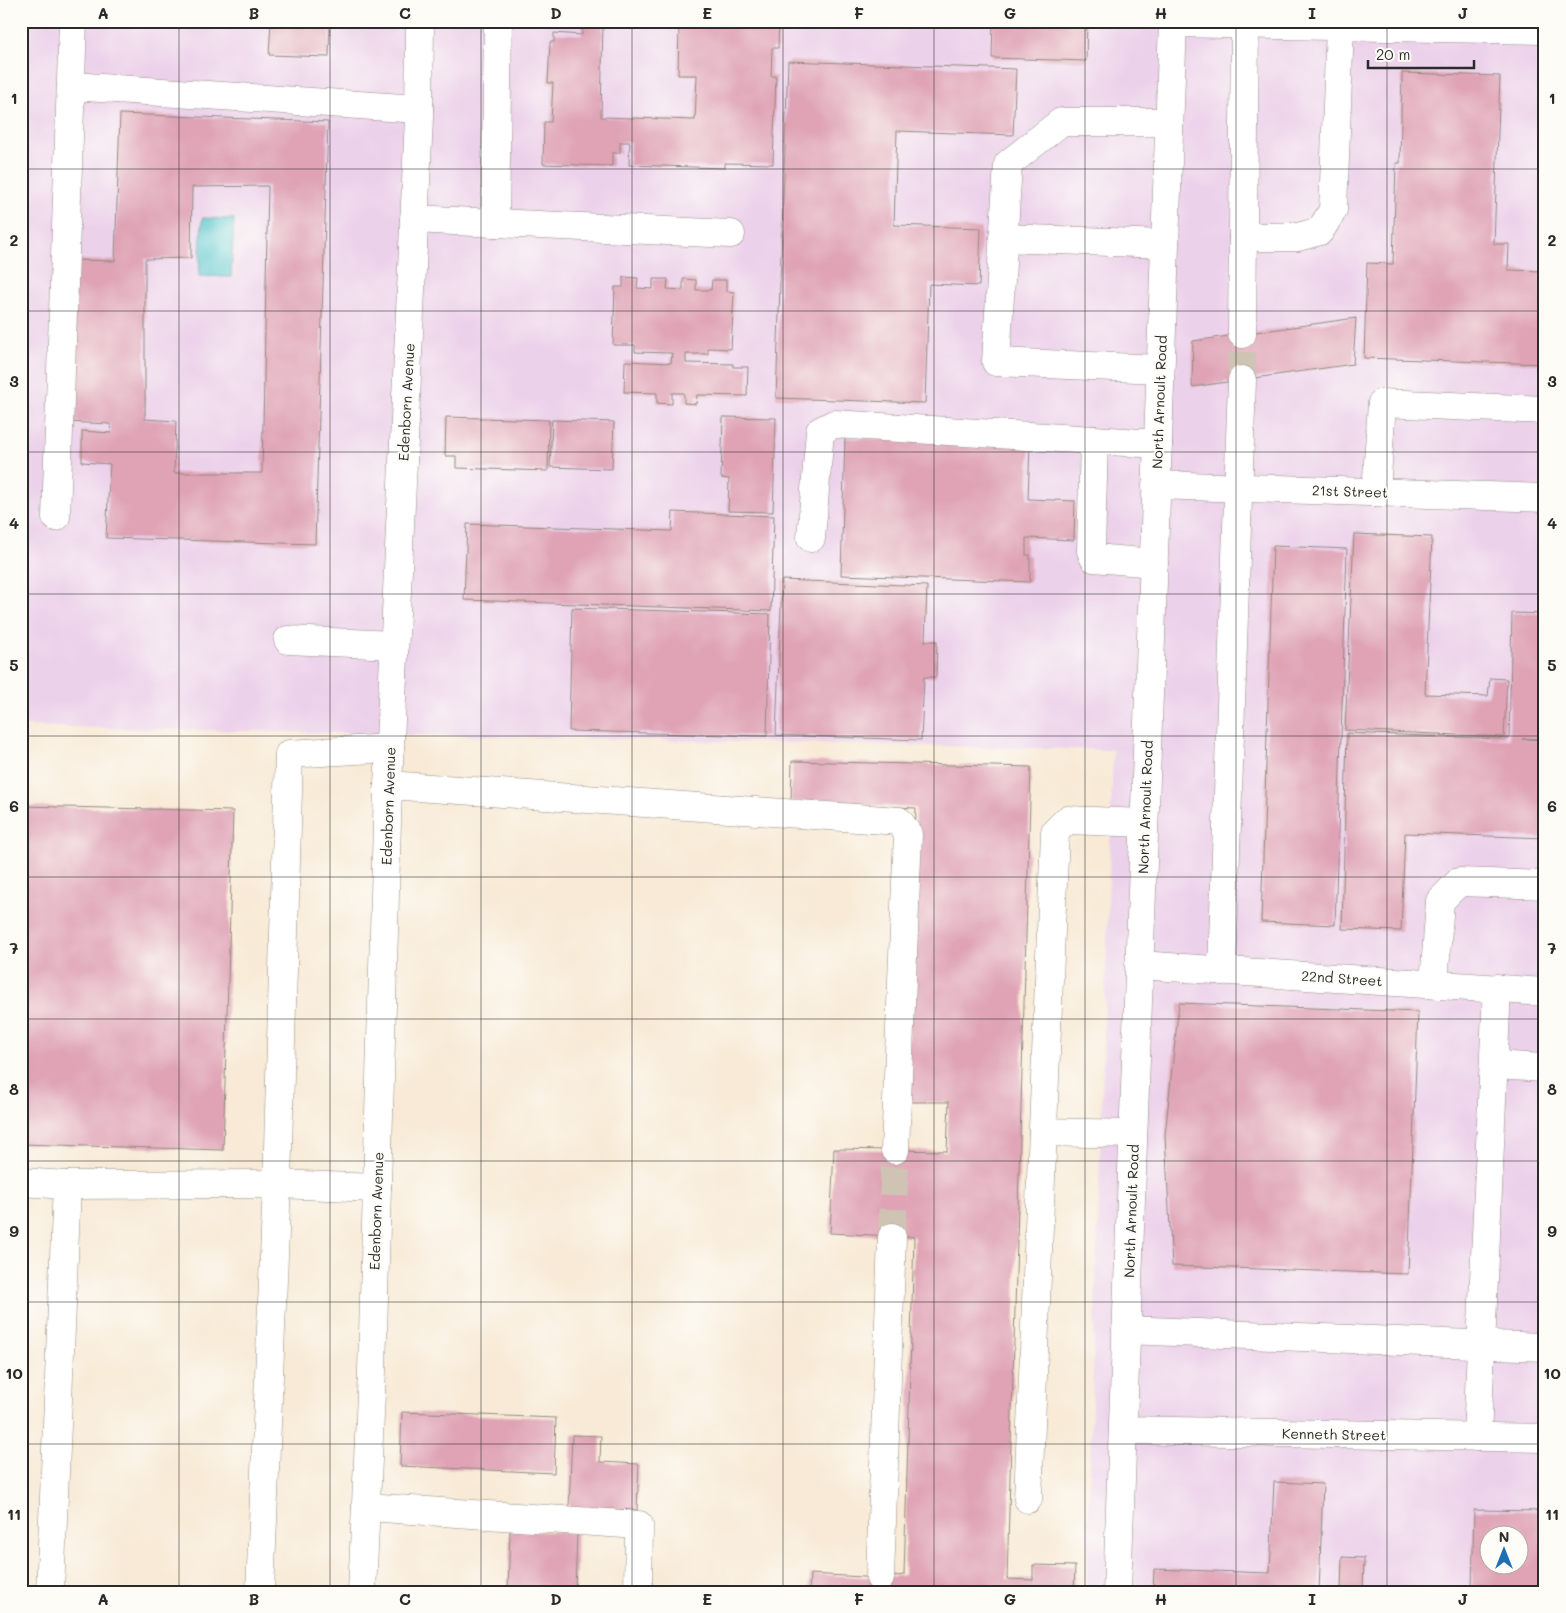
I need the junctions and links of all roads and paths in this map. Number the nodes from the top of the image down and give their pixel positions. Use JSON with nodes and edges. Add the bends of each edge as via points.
{"nodes":[{"id":1,"x":73,"y":21,"type":"edge"},
{"id":2,"x":420,"y":21,"type":"edge"},
{"id":3,"x":498,"y":21,"type":"edge"},
{"id":4,"x":1173,"y":22,"type":"edge"},
{"id":5,"x":1245,"y":24,"type":"junction"},
{"id":6,"x":1415,"y":24,"type":"edge"},
{"id":7,"x":1486,"y":25,"type":"edge"},
{"id":8,"x":1340,"y":26,"type":"junction"},
{"id":9,"x":1545,"y":30,"type":"edge"},
{"id":10,"x":71,"y":86,"type":"junction"},
{"id":11,"x":419,"y":109,"type":"junction"},
{"id":12,"x":1169,"y":122,"type":"junction"},
{"id":13,"x":414,"y":219,"type":"junction"},
{"id":14,"x":496,"y":223,"type":"junction"},
{"id":15,"x":731,"y":234,"type":"dead end"},
{"id":16,"x":1243,"y":236,"type":"junction"},
{"id":17,"x":1003,"y":238,"type":"junction"},
{"id":18,"x":1164,"y":244,"type":"junction"},
{"id":19,"x":1242,"y":334,"type":"tunnel mouth"},
{"id":20,"x":1160,"y":368,"type":"junction"},
{"id":21,"x":1242,"y":380,"type":"tunnel mouth"},
{"id":22,"x":1545,"y":410,"type":"edge"},
{"id":23,"x":1094,"y":440,"type":"junction"},
{"id":24,"x":1158,"y":444,"type":"junction"},
{"id":25,"x":1156,"y":485,"type":"junction"},
{"id":26,"x":1238,"y":488,"type":"junction"},
{"id":27,"x":1376,"y":492,"type":"junction"},
{"id":28,"x":1545,"y":498,"type":"edge"},
{"id":29,"x":56,"y":517,"type":"dead end"},
{"id":30,"x":811,"y":538,"type":"dead end"},
{"id":31,"x":1154,"y":563,"type":"junction"},
{"id":32,"x":288,"y":640,"type":"dead end"},
{"id":33,"x":394,"y":645,"type":"junction"},
{"id":34,"x":390,"y":748,"type":"junction"},
{"id":35,"x":388,"y":785,"type":"junction"},
{"id":36,"x":1144,"y":823,"type":"junction"},
{"id":37,"x":1545,"y":885,"type":"edge"},
{"id":38,"x":1139,"y":965,"type":"junction"},
{"id":39,"x":1222,"y":971,"type":"junction"},
{"id":40,"x":1434,"y":984,"type":"junction"},
{"id":41,"x":1497,"y":988,"type":"junction"},
{"id":42,"x":1545,"y":992,"type":"edge"},
{"id":43,"x":1494,"y":1066,"type":"junction"},
{"id":44,"x":1545,"y":1068,"type":"edge"},
{"id":45,"x":1043,"y":1132,"type":"junction"},
{"id":46,"x":1133,"y":1134,"type":"junction"},
{"id":47,"x":895,"y":1150,"type":"tunnel mouth"},
{"id":48,"x":21,"y":1182,"type":"edge"},
{"id":49,"x":278,"y":1184,"type":"junction"},
{"id":50,"x":67,"y":1185,"type":"junction"},
{"id":51,"x":377,"y":1188,"type":"junction"},
{"id":52,"x":892,"y":1237,"type":"tunnel mouth"},
{"id":53,"x":1126,"y":1330,"type":"junction"},
{"id":54,"x":1481,"y":1345,"type":"junction"},
{"id":55,"x":1545,"y":1348,"type":"edge"},
{"id":56,"x":1123,"y":1430,"type":"junction"},
{"id":57,"x":1477,"y":1437,"type":"junction"},
{"id":58,"x":1545,"y":1438,"type":"edge"},
{"id":59,"x":1028,"y":1500,"type":"dead end"},
{"id":60,"x":366,"y":1506,"type":"junction"},
{"id":61,"x":880,"y":1578,"type":"dead end"},
{"id":62,"x":50,"y":1592,"type":"edge"},
{"id":63,"x":260,"y":1592,"type":"edge"},
{"id":64,"x":362,"y":1592,"type":"edge"},
{"id":65,"x":638,"y":1592,"type":"edge"},
{"id":66,"x":1117,"y":1592,"type":"edge"}],
"edges":[{"from":1,"to":10,"type":"street"},
{"from":2,"to":11,"type":"street","name":"Edenborn Avenue"},
{"from":3,"to":14,"type":"street"},
{"from":4,"to":5,"type":"street"},
{"from":4,"to":12,"type":"street","name":"North Arnoult Road"},
{"from":5,"to":8,"type":"street"},
{"from":5,"to":16,"type":"street"},
{"from":6,"to":7,"type":"street"},
{"from":6,"to":8,"type":"street"},
{"from":7,"to":9,"type":"street"},
{"from":8,"to":16,"type":"street","via":[[1333,210],[1320,231],[1298,237]]},
{"from":10,"to":11,"type":"street"},
{"from":10,"to":29,"type":"street"},
{"from":11,"to":13,"type":"street","name":"Edenborn Avenue"},
{"from":12,"to":17,"type":"street","via":[[1061,122],[1008,164]]},
{"from":12,"to":18,"type":"street","name":"North Arnoult Road"},
{"from":13,"to":14,"type":"street"},
{"from":13,"to":33,"type":"street","name":"Edenborn Avenue"},
{"from":14,"to":15,"type":"street"},
{"from":16,"to":19,"type":"street"},
{"from":17,"to":18,"type":"street"},
{"from":17,"to":20,"type":"street","via":[[996,362]]},
{"from":18,"to":20,"type":"street","name":"North Arnoult Road"},
{"from":20,"to":24,"type":"street","name":"North Arnoult Road"},
{"from":21,"to":26,"type":"street"},
{"from":22,"to":27,"type":"street","via":[[1382,404]]},
{"from":23,"to":24,"type":"street"},
{"from":23,"to":30,"type":"street","via":[[834,424],[820,431]]},
{"from":23,"to":31,"type":"street","via":[[1091,551],[1094,558]]},
{"from":24,"to":25,"type":"street","name":"North Arnoult Road"},
{"from":25,"to":26,"type":"street","name":"21st Street"},
{"from":25,"to":31,"type":"street","name":"North Arnoult Road"},
{"from":26,"to":27,"type":"street","name":"21st Street"},
{"from":26,"to":39,"type":"street"},
{"from":27,"to":28,"type":"street","name":"21st Street"},
{"from":31,"to":36,"type":"street","name":"North Arnoult Road"},
{"from":32,"to":33,"type":"street"},
{"from":33,"to":34,"type":"street","name":"Edenborn Avenue"},
{"from":34,"to":35,"type":"street","name":"Edenborn Avenue"},
{"from":34,"to":49,"type":"street","via":[[289,754]]},
{"from":35,"to":47,"type":"street","via":[[899,821],[908,834]]},
{"from":35,"to":51,"type":"street","name":"Edenborn Avenue"},
{"from":36,"to":38,"type":"street","name":"North Arnoult Road"},
{"from":36,"to":45,"type":"street","via":[[1068,820],[1055,832]]},
{"from":37,"to":40,"type":"street","via":[[1459,882],[1440,901]]},
{"from":38,"to":39,"type":"street","name":"22nd Street"},
{"from":38,"to":46,"type":"street","name":"North Arnoult Road"},
{"from":39,"to":40,"type":"street","name":"22nd Street"},
{"from":40,"to":41,"type":"street","name":"22nd Street"},
{"from":41,"to":42,"type":"street","name":"22nd Street"},
{"from":41,"to":43,"type":"street"},
{"from":43,"to":44,"type":"street"},
{"from":43,"to":54,"type":"street"},
{"from":45,"to":46,"type":"street"},
{"from":45,"to":59,"type":"street"},
{"from":46,"to":53,"type":"street","name":"North Arnoult Road"},
{"from":48,"to":50,"type":"street"},
{"from":49,"to":50,"type":"street"},
{"from":49,"to":51,"type":"street"},
{"from":49,"to":63,"type":"street"},
{"from":50,"to":62,"type":"street"},
{"from":51,"to":60,"type":"street","name":"Edenborn Avenue"},
{"from":52,"to":61,"type":"street"},
{"from":53,"to":54,"type":"street"},
{"from":53,"to":56,"type":"street","name":"North Arnoult Road"},
{"from":54,"to":55,"type":"street"},
{"from":54,"to":57,"type":"street"},
{"from":56,"to":57,"type":"street","name":"Kenneth Street"},
{"from":56,"to":66,"type":"street","name":"North Arnoult Road"},
{"from":57,"to":58,"type":"street","name":"Kenneth Street"},
{"from":60,"to":64,"type":"street","name":"Edenborn Avenue"},
{"from":60,"to":65,"type":"street","via":[[639,1525]]}]}
